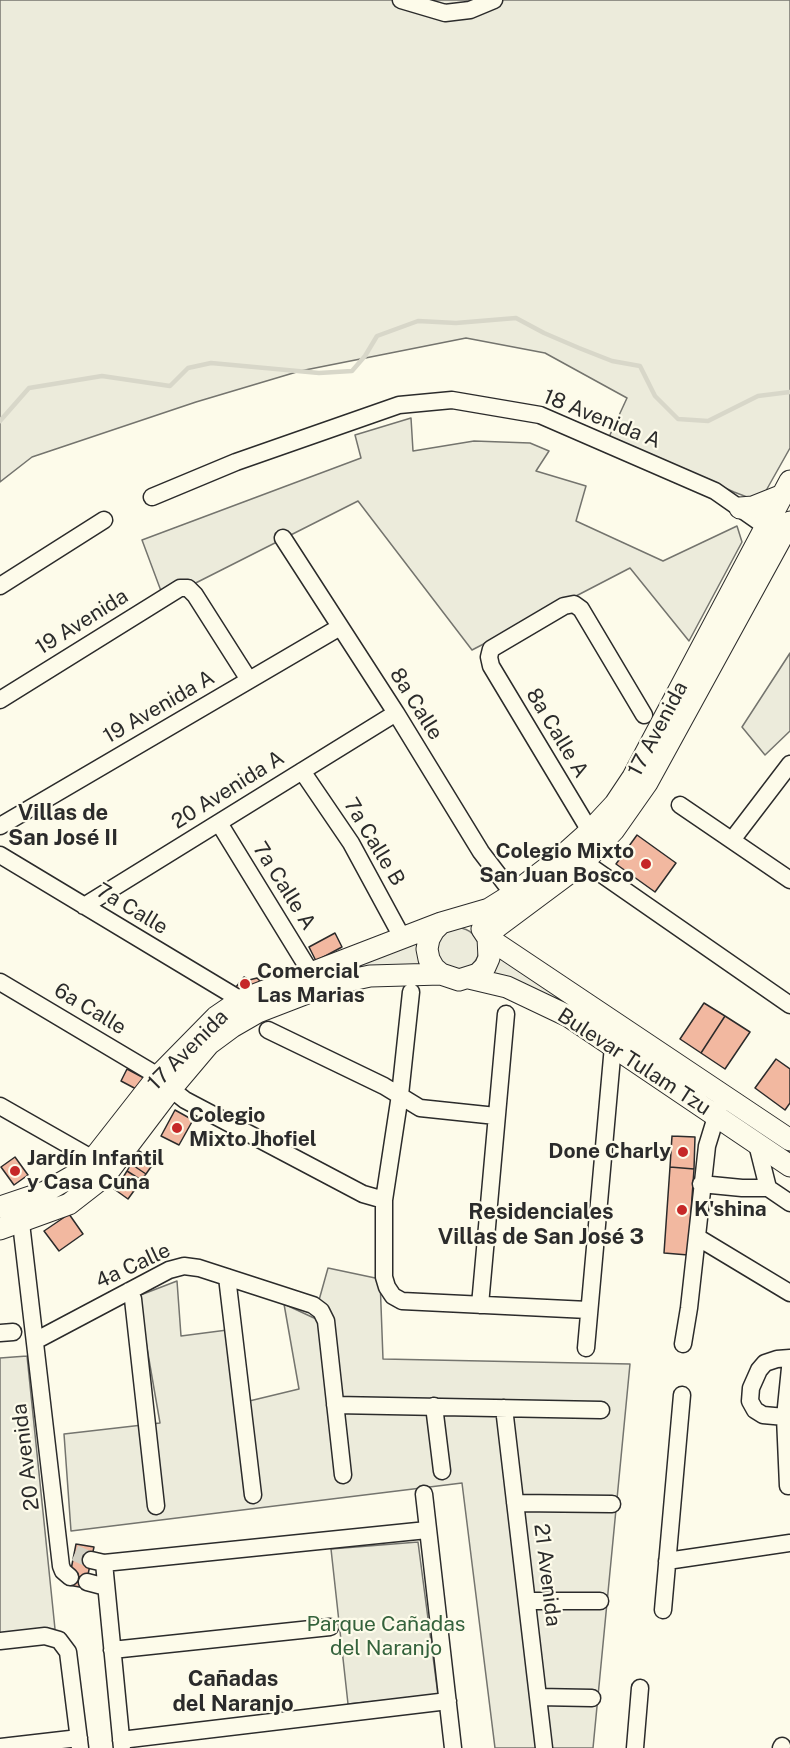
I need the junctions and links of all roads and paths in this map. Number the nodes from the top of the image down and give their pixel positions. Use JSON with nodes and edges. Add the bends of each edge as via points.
{"nodes":[{"id":1,"x":401,"y":0,"type":"edge"},
{"id":2,"x":494,"y":0,"type":"edge"},
{"id":3,"x":787,"y":488,"type":"edge"},
{"id":4,"x":152,"y":497,"type":"dead end"},
{"id":5,"x":740,"y":508,"type":"junction"},
{"id":6,"x":104,"y":520,"type":"dead end"},
{"id":7,"x":780,"y":529,"type":"edge"},
{"id":8,"x":283,"y":538,"type":"dead end"},
{"id":9,"x":0,"y":586,"type":"edge"},
{"id":10,"x":340,"y":627,"type":"junction"},
{"id":11,"x":249,"y":680,"type":"junction"},
{"id":12,"x":0,"y":700,"type":"edge"},
{"id":13,"x":396,"y":713,"type":"junction"},
{"id":14,"x":644,"y":715,"type":"dead end"},
{"id":15,"x":790,"y":764,"type":"edge"},
{"id":16,"x":302,"y":771,"type":"junction"},
{"id":17,"x":680,"y":805,"type":"dead end"},
{"id":18,"x":219,"y":823,"type":"junction"},
{"id":19,"x":0,"y":826,"type":"edge"},
{"id":20,"x":590,"y":831,"type":"junction"},
{"id":21,"x":732,"y":840,"type":"junction"},
{"id":22,"x":0,"y":855,"type":"edge"},
{"id":23,"x":584,"y":862,"type":"junction"},
{"id":24,"x":790,"y":880,"type":"edge"},
{"id":25,"x":513,"y":894,"type":"junction"},
{"id":26,"x":84,"y":906,"type":"junction"},
{"id":27,"x":451,"y":921,"type":"junction"},
{"id":28,"x":487,"y":936,"type":"junction"},
{"id":29,"x":404,"y":939,"type":"junction"},
{"id":30,"x":311,"y":973,"type":"junction"},
{"id":31,"x":441,"y":975,"type":"junction"},
{"id":32,"x":469,"y":978,"type":"junction"},
{"id":33,"x":0,"y":982,"type":"edge"},
{"id":34,"x":411,"y":992,"type":"dead end"},
{"id":35,"x":241,"y":1000,"type":"junction"},
{"id":36,"x":790,"y":1005,"type":"edge"},
{"id":37,"x":506,"y":1014,"type":"dead end"},
{"id":38,"x":268,"y":1030,"type":"dead end"},
{"id":39,"x":613,"y":1046,"type":"junction"},
{"id":40,"x":164,"y":1082,"type":"junction"},
{"id":41,"x":400,"y":1095,"type":"junction"},
{"id":42,"x":724,"y":1096,"type":"junction"},
{"id":43,"x":1,"y":1107,"type":"edge"},
{"id":44,"x":496,"y":1116,"type":"junction"},
{"id":45,"x":715,"y":1116,"type":"junction"},
{"id":46,"x":790,"y":1140,"type":"edge"},
{"id":47,"x":757,"y":1144,"type":"junction"},
{"id":48,"x":93,"y":1159,"type":"junction"},
{"id":49,"x":790,"y":1166,"type":"edge"},
{"id":50,"x":701,"y":1184,"type":"junction"},
{"id":51,"x":768,"y":1188,"type":"junction"},
{"id":52,"x":384,"y":1200,"type":"junction"},
{"id":53,"x":790,"y":1203,"type":"edge"},
{"id":54,"x":0,"y":1207,"type":"edge"},
{"id":55,"x":21,"y":1222,"type":"junction"},
{"id":56,"x":0,"y":1229,"type":"edge"},
{"id":57,"x":697,"y":1238,"type":"junction"},
{"id":58,"x":227,"y":1277,"type":"junction"},
{"id":59,"x":129,"y":1291,"type":"junction"},
{"id":60,"x":790,"y":1293,"type":"edge"},
{"id":61,"x":480,"y":1305,"type":"junction"},
{"id":62,"x":588,"y":1310,"type":"junction"},
{"id":63,"x":35,"y":1341,"type":"junction"},
{"id":64,"x":683,"y":1344,"type":"dead end"},
{"id":65,"x":586,"y":1348,"type":"dead end"},
{"id":66,"x":790,"y":1358,"type":"edge"},
{"id":67,"x":790,"y":1368,"type":"edge"},
{"id":68,"x":682,"y":1395,"type":"dead end"},
{"id":69,"x":335,"y":1405,"type":"junction"},
{"id":70,"x":434,"y":1406,"type":"junction"},
{"id":71,"x":504,"y":1408,"type":"junction"},
{"id":72,"x":601,"y":1410,"type":"dead end"},
{"id":73,"x":787,"y":1427,"type":"edge"},
{"id":74,"x":442,"y":1472,"type":"dead end"},
{"id":75,"x":343,"y":1475,"type":"dead end"},
{"id":76,"x":788,"y":1486,"type":"dead end"},
{"id":77,"x":424,"y":1494,"type":"dead end"},
{"id":78,"x":253,"y":1495,"type":"dead end"},
{"id":79,"x":515,"y":1503,"type":"junction"},
{"id":80,"x":612,"y":1504,"type":"dead end"},
{"id":81,"x":156,"y":1506,"type":"dead end"},
{"id":82,"x":427,"y":1530,"type":"junction"},
{"id":83,"x":790,"y":1543,"type":"edge"},
{"id":84,"x":58,"y":1544,"type":"junction"},
{"id":85,"x":75,"y":1553,"type":"tunnel mouth"},
{"id":86,"x":667,"y":1561,"type":"junction"},
{"id":87,"x":70,"y":1576,"type":"dead end"},
{"id":88,"x":87,"y":1582,"type":"dead end"},
{"id":89,"x":106,"y":1587,"type":"junction"},
{"id":90,"x":528,"y":1601,"type":"junction"},
{"id":91,"x":600,"y":1601,"type":"dead end"},
{"id":92,"x":663,"y":1610,"type":"dead end"},
{"id":93,"x":330,"y":1628,"type":"dead end"},
{"id":94,"x":0,"y":1641,"type":"edge"},
{"id":95,"x":112,"y":1650,"type":"junction"},
{"id":96,"x":640,"y":1688,"type":"dead end"},
{"id":97,"x":538,"y":1696,"type":"junction"},
{"id":98,"x":592,"y":1698,"type":"dead end"},
{"id":99,"x":448,"y":1701,"type":"junction"},
{"id":100,"x":80,"y":1743,"type":"edge"},
{"id":101,"x":121,"y":1744,"type":"edge"},
{"id":102,"x":0,"y":1747,"type":"edge"},
{"id":103,"x":453,"y":1748,"type":"edge"},
{"id":104,"x":544,"y":1748,"type":"edge"},
{"id":105,"x":634,"y":1748,"type":"edge"}],
"edges":[{"from":1,"to":2,"type":"street","via":[[445,13],[470,10]]},
{"from":3,"to":5,"type":"main road","via":[[753,507]]},
{"from":3,"to":7,"type":"main road","name":"17 Avenida"},
{"from":4,"to":5,"type":"street","name":"18 Avenida A","via":[[236,462],[399,405],[452,400],[540,415],[715,490]]},
{"from":5,"to":7,"type":"street","name":"18 Avenida A"},
{"from":6,"to":9,"type":"street"},
{"from":7,"to":20,"type":"main road","name":"17 Avenida","via":[[633,777]]},
{"from":7,"to":23,"type":"main road","name":"17 Avenida","via":[[646,783],[614,830]]},
{"from":8,"to":10,"type":"street","name":"8a Calle"},
{"from":10,"to":11,"type":"street","name":"19 Avenida A"},
{"from":10,"to":13,"type":"street","name":"8a Calle"},
{"from":11,"to":12,"type":"street","name":"19 Avenida","via":[[195,595],[188,588],[180,588]]},
{"from":11,"to":19,"type":"street","name":"19 Avenida A"},
{"from":13,"to":16,"type":"street","name":"20 Avenida A"},
{"from":13,"to":25,"type":"street","name":"8a Calle","via":[[481,852]]},
{"from":14,"to":20,"type":"street","name":"8a Calle A","via":[[581,609],[574,604],[564,606],[491,649],[491,666]]},
{"from":15,"to":21,"type":"street"},
{"from":16,"to":18,"type":"street","name":"20 Avenida A"},
{"from":16,"to":29,"type":"street","name":"7a Calle B","via":[[351,843]]},
{"from":17,"to":21,"type":"street"},
{"from":18,"to":26,"type":"street","name":"20 Avenida A"},
{"from":18,"to":30,"type":"street","name":"7a Calle A"},
{"from":20,"to":25,"type":"main road","name":"17 Avenida"},
{"from":21,"to":24,"type":"street"},
{"from":22,"to":26,"type":"street","name":"7a Calle"},
{"from":23,"to":28,"type":"main road","name":"17 Avenida"},
{"from":23,"to":36,"type":"street"},
{"from":25,"to":27,"type":"main road","name":"17 Avenida","via":[[489,909]]},
{"from":26,"to":35,"type":"street","name":"7a Calle"},
{"from":27,"to":28,"type":"main road","via":[[471,921]]},
{"from":27,"to":29,"type":"main road","name":"17 Avenida"},
{"from":27,"to":31,"type":"main road","via":[[434,930],[427,949]]},
{"from":28,"to":32,"type":"main road","via":[[489,958],[478,974]]},
{"from":28,"to":42,"type":"main road","name":"Bulevar Tulam Tzu"},
{"from":29,"to":30,"type":"main road","name":"17 Avenida"},
{"from":30,"to":35,"type":"main road","name":"17 Avenida"},
{"from":31,"to":32,"type":"main road","via":[[459,980]]},
{"from":31,"to":40,"type":"main road","name":"17 Avenida","via":[[370,976],[328,985],[258,1012],[209,1044]]},
{"from":32,"to":39,"type":"main road","name":"Bulevar Tulam Tzu","via":[[507,987],[568,1016]]},
{"from":33,"to":40,"type":"street","name":"6a Calle"},
{"from":34,"to":41,"type":"street"},
{"from":35,"to":40,"type":"main road","name":"17 Avenida","via":[[209,1023]]},
{"from":37,"to":44,"type":"street"},
{"from":38,"to":41,"type":"street"},
{"from":39,"to":45,"type":"main road","name":"Bulevar Tulam Tzu"},
{"from":39,"to":62,"type":"street"},
{"from":40,"to":48,"type":"main road","name":"17 Avenida"},
{"from":40,"to":52,"type":"street","name":"6a Calle","via":[[184,1100],[363,1194]]},
{"from":40,"to":55,"type":"main road","name":"17 Avenida","via":[[105,1176],[69,1204]]},
{"from":41,"to":44,"type":"street","via":[[420,1108]]},
{"from":41,"to":52,"type":"street"},
{"from":42,"to":45,"type":"street"},
{"from":42,"to":46,"type":"main road","name":"Bulevar Tulam Tzu"},
{"from":43,"to":48,"type":"street"},
{"from":44,"to":61,"type":"street"},
{"from":45,"to":47,"type":"main road","name":"Bulevar Tulam Tzu"},
{"from":45,"to":50,"type":"street"},
{"from":47,"to":49,"type":"main road","name":"Bulevar Tulam Tzu"},
{"from":47,"to":51,"type":"street"},
{"from":48,"to":54,"type":"main road","name":"17 Avenida","via":[[45,1192]]},
{"from":50,"to":51,"type":"street"},
{"from":50,"to":57,"type":"street"},
{"from":51,"to":53,"type":"street"},
{"from":52,"to":61,"type":"street","via":[[384,1277],[389,1292],[402,1301]]},
{"from":55,"to":56,"type":"main road","name":"17 Avenida"},
{"from":55,"to":63,"type":"street","name":"20 Avenida"},
{"from":57,"to":60,"type":"street"},
{"from":57,"to":64,"type":"street"},
{"from":58,"to":59,"type":"street","name":"4a Calle","via":[[184,1266]]},
{"from":58,"to":69,"type":"street","name":"4a Calle","via":[[321,1311],[326,1321]]},
{"from":58,"to":78,"type":"street"},
{"from":59,"to":63,"type":"street","name":"4a Calle"},
{"from":59,"to":81,"type":"street"},
{"from":61,"to":62,"type":"street"},
{"from":62,"to":65,"type":"street"},
{"from":63,"to":84,"type":"street","name":"20 Avenida"},
{"from":66,"to":73,"type":"street","via":[[765,1363],[751,1388],[750,1401],[755,1410]]},
{"from":67,"to":73,"type":"street"},
{"from":68,"to":86,"type":"street"},
{"from":69,"to":70,"type":"street"},
{"from":69,"to":75,"type":"street"},
{"from":70,"to":71,"type":"street"},
{"from":70,"to":74,"type":"street"},
{"from":71,"to":72,"type":"street"},
{"from":71,"to":79,"type":"street","name":"21 Avenida"},
{"from":73,"to":76,"type":"street"},
{"from":77,"to":82,"type":"street"},
{"from":79,"to":80,"type":"street"},
{"from":79,"to":90,"type":"street","name":"21 Avenida"},
{"from":82,"to":89,"type":"street","via":[[98,1561]]},
{"from":82,"to":99,"type":"street"},
{"from":83,"to":86,"type":"street"},
{"from":84,"to":85,"type":"street"},
{"from":84,"to":87,"type":"street","name":"20 Avenida","via":[[62,1569]]},
{"from":86,"to":92,"type":"street"},
{"from":88,"to":89,"type":"street"},
{"from":89,"to":95,"type":"street"},
{"from":90,"to":91,"type":"street"},
{"from":90,"to":97,"type":"street","name":"21 Avenida"},
{"from":93,"to":95,"type":"street"},
{"from":94,"to":100,"type":"street","via":[[45,1636],[59,1640],[68,1652]]},
{"from":95,"to":101,"type":"street"},
{"from":96,"to":105,"type":"street"},
{"from":97,"to":98,"type":"street"},
{"from":97,"to":104,"type":"street","name":"21 Avenida"},
{"from":99,"to":101,"type":"street"},
{"from":99,"to":103,"type":"street"},
{"from":100,"to":102,"type":"street"}]}
